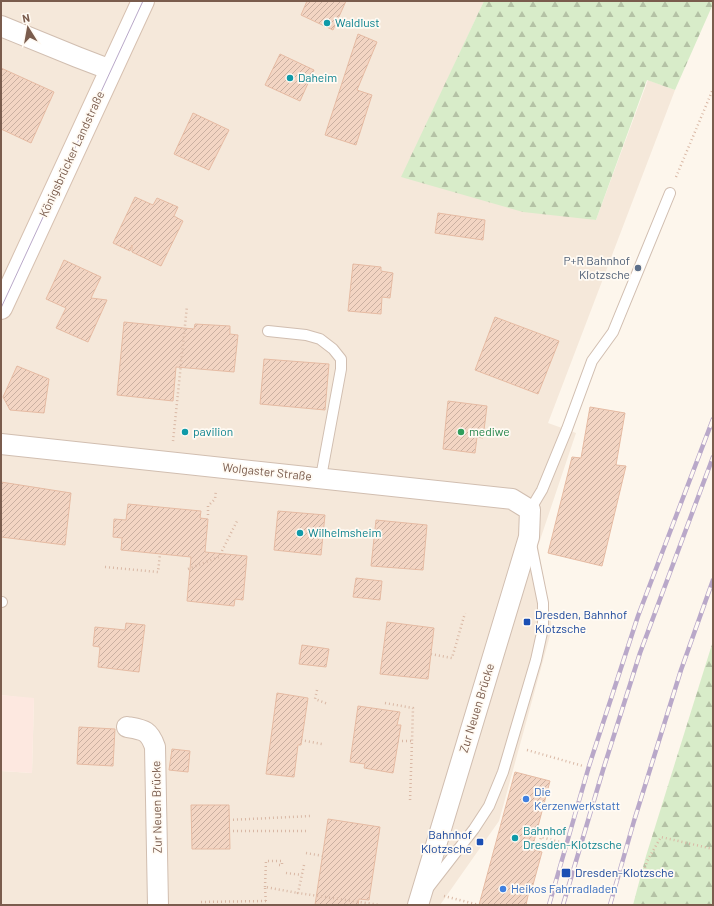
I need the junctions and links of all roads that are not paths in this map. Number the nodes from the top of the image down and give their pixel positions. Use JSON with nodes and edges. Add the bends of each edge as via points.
{"nodes":[{"id":1,"x":143,"y":1,"type":"edge"},
{"id":2,"x":1,"y":26,"type":"edge"},
{"id":3,"x":110,"y":70,"type":"junction"},
{"id":4,"x":670,"y":193,"type":"road end"},
{"id":5,"x":1,"y":308,"type":"edge"},
{"id":6,"x":268,"y":331,"type":"dead end"},
{"id":7,"x":1,"y":444,"type":"edge"},
{"id":8,"x":322,"y":477,"type":"junction"},
{"id":9,"x":530,"y":510,"type":"junction"},
{"id":10,"x":530,"y":537,"type":"junction"},
{"id":11,"x":127,"y":727,"type":"dead end"},
{"id":12,"x":419,"y":902,"type":"edge"},
{"id":13,"x":158,"y":905,"type":"edge"}],
"edges":[{"from":1,"to":3,"type":"main road","name":"Königsbrücker Landstraße"},
{"from":2,"to":3,"type":"street"},
{"from":3,"to":5,"type":"main road","name":"Königsbrücker Landstraße"},
{"from":4,"to":9,"type":"lane","via":[[613,332],[592,362],[542,490]]},
{"from":6,"to":8,"type":"lane","via":[[320,339],[340,359],[341,369]]},
{"from":7,"to":8,"type":"street","name":"Wolgaster Straße"},
{"from":8,"to":9,"type":"street","name":"Wolgaster Straße","via":[[512,498]]},
{"from":9,"to":10,"type":"street","name":"Zur Neuen Brücke"},
{"from":10,"to":12,"type":"street","name":"Zur Neuen Brücke"},
{"from":10,"to":12,"type":"lane","via":[[543,603],[543,628],[503,772],[478,823]]},
{"from":11,"to":13,"type":"street","name":"Zur Neuen Brücke","via":[[143,730],[151,736],[155,747]]}]}
